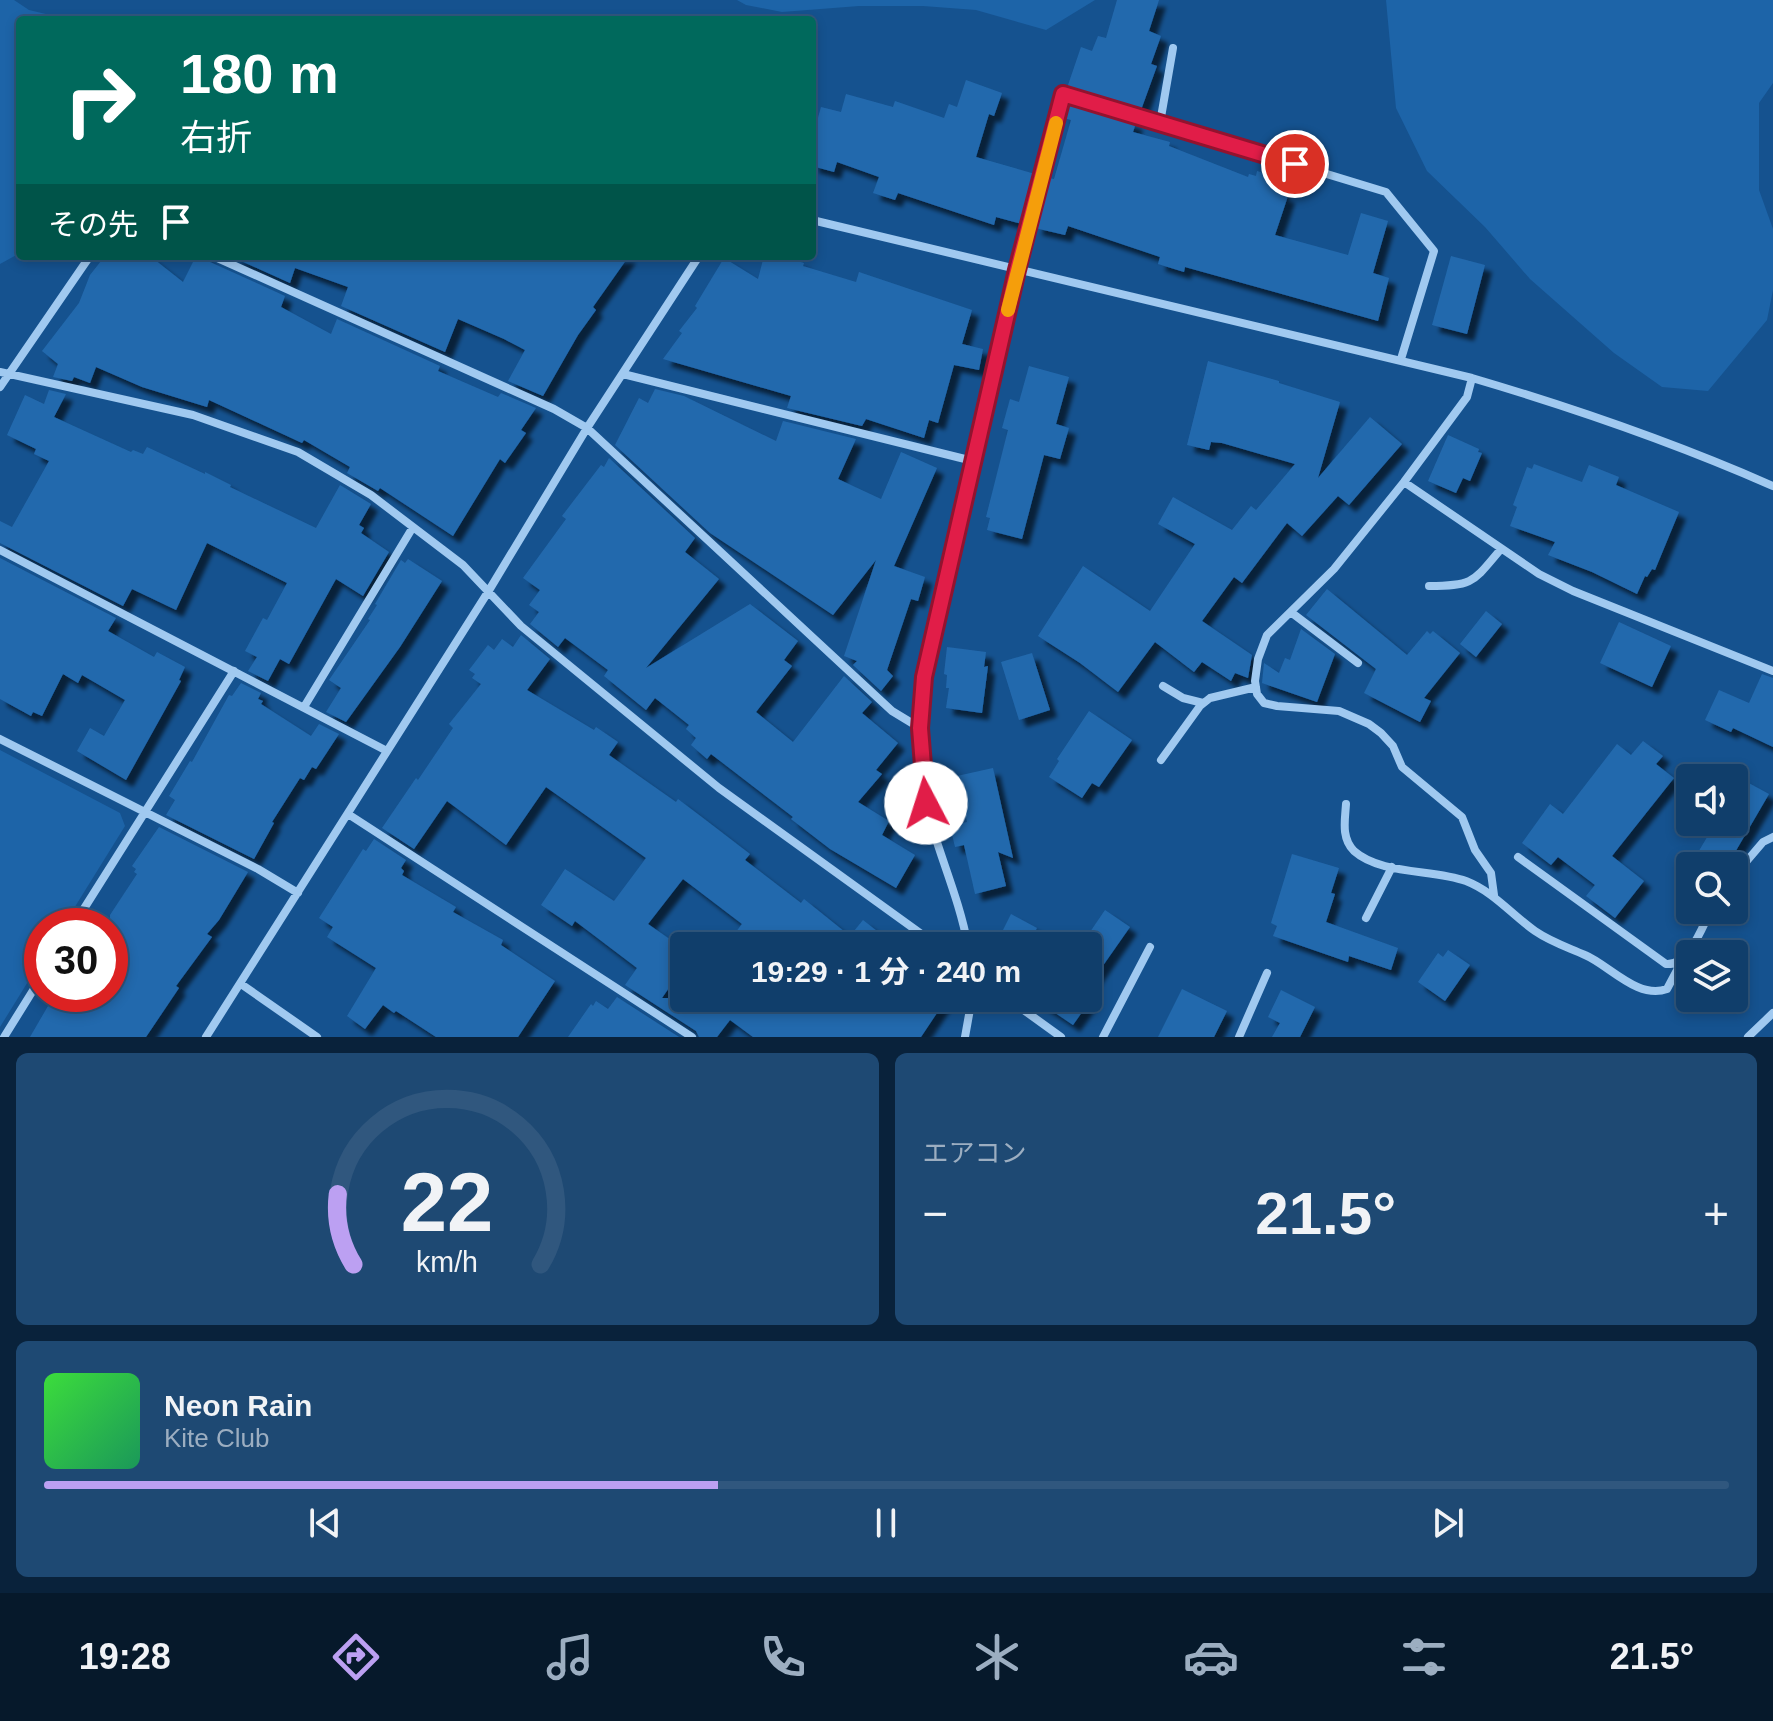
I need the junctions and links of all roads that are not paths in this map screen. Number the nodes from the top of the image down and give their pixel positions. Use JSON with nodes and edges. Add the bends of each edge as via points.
{"nodes":[{"id":1,"x":1173,"y":48,"type":"dead end"},
{"id":2,"x":1160,"y":123,"type":"junction"},
{"id":3,"x":816,"y":221,"type":"edge"},
{"id":4,"x":87,"y":260,"type":"edge"},
{"id":5,"x":222,"y":260,"type":"edge"},
{"id":6,"x":696,"y":260,"type":"edge"},
{"id":7,"x":1017,"y":270,"type":"junction"},
{"id":8,"x":1401,"y":359,"type":"junction"},
{"id":9,"x":4,"y":373,"type":"edge"},
{"id":10,"x":623,"y":374,"type":"junction"},
{"id":11,"x":1472,"y":378,"type":"junction"},
{"id":12,"x":0,"y":387,"type":"edge"},
{"id":13,"x":587,"y":428,"type":"junction"},
{"id":14,"x":973,"y":461,"type":"junction"},
{"id":15,"x":1404,"y":482,"type":"junction"},
{"id":16,"x":1773,"y":486,"type":"edge"},
{"id":17,"x":413,"y":527,"type":"junction"},
{"id":18,"x":1501,"y":549,"type":"junction"},
{"id":19,"x":0,"y":550,"type":"edge"},
{"id":20,"x":1429,"y":586,"type":"dead end"},
{"id":21,"x":488,"y":592,"type":"junction"},
{"id":22,"x":1292,"y":613,"type":"junction"},
{"id":23,"x":1358,"y":663,"type":"dead end"},
{"id":24,"x":234,"y":671,"type":"junction"},
{"id":25,"x":1773,"y":671,"type":"edge"},
{"id":26,"x":1163,"y":686,"type":"dead end"},
{"id":27,"x":1256,"y":687,"type":"junction"},
{"id":28,"x":1203,"y":703,"type":"junction"},
{"id":29,"x":304,"y":707,"type":"junction"},
{"id":30,"x":920,"y":728,"type":"junction"},
{"id":31,"x":0,"y":739,"type":"edge"},
{"id":32,"x":387,"y":751,"type":"junction"},
{"id":33,"x":1161,"y":760,"type":"dead end"},
{"id":34,"x":1346,"y":804,"type":"dead end"},
{"id":35,"x":144,"y":812,"type":"junction"},
{"id":36,"x":348,"y":814,"type":"junction"},
{"id":37,"x":1773,"y":837,"type":"edge"},
{"id":38,"x":1518,"y":857,"type":"dead end"},
{"id":39,"x":1748,"y":860,"type":"edge"},
{"id":40,"x":1392,"y":867,"type":"junction"},
{"id":41,"x":298,"y":893,"type":"junction"},
{"id":42,"x":1494,"y":895,"type":"junction"},
{"id":43,"x":84,"y":908,"type":"edge"},
{"id":44,"x":1366,"y":918,"type":"dead end"},
{"id":45,"x":919,"y":932,"type":"edge"},
{"id":46,"x":966,"y":932,"type":"edge"},
{"id":47,"x":1150,"y":947,"type":"dead end"},
{"id":48,"x":1676,"y":963,"type":"edge"},
{"id":49,"x":1676,"y":972,"type":"edge"},
{"id":50,"x":1267,"y":973,"type":"dead end"},
{"id":51,"x":241,"y":984,"type":"junction"},
{"id":52,"x":24,"y":1005,"type":"edge"},
{"id":53,"x":969,"y":1012,"type":"edge"},
{"id":54,"x":1026,"y":1012,"type":"edge"},
{"id":55,"x":1773,"y":1013,"type":"edge"},
{"id":56,"x":4,"y":1037,"type":"edge"},
{"id":57,"x":206,"y":1037,"type":"edge"},
{"id":58,"x":317,"y":1037,"type":"edge"},
{"id":59,"x":692,"y":1037,"type":"edge"},
{"id":60,"x":965,"y":1037,"type":"edge"},
{"id":61,"x":1061,"y":1037,"type":"edge"},
{"id":62,"x":1103,"y":1037,"type":"edge"},
{"id":63,"x":1239,"y":1037,"type":"edge"},
{"id":64,"x":1748,"y":1037,"type":"edge"}],
"edges":[{"from":1,"to":2,"type":"street"},
{"from":2,"to":7,"type":"street","via":[[1063,94]]},
{"from":2,"to":8,"type":"street","via":[[1386,192],[1434,251]]},
{"from":3,"to":7,"type":"street"},
{"from":4,"to":9,"type":"street"},
{"from":5,"to":13,"type":"street"},
{"from":6,"to":10,"type":"street"},
{"from":7,"to":8,"type":"street"},
{"from":7,"to":14,"type":"street"},
{"from":8,"to":11,"type":"street"},
{"from":9,"to":12,"type":"street"},
{"from":9,"to":17,"type":"street","via":[[193,415],[298,452]]},
{"from":10,"to":13,"type":"street"},
{"from":10,"to":14,"type":"street"},
{"from":11,"to":15,"type":"street","via":[[1467,397]]},
{"from":11,"to":16,"type":"street","via":[[1574,409]]},
{"from":13,"to":21,"type":"street"},
{"from":13,"to":30,"type":"street","via":[[892,711]]},
{"from":14,"to":30,"type":"street","via":[[924,677]]},
{"from":15,"to":18,"type":"street"},
{"from":15,"to":22,"type":"street"},
{"from":17,"to":21,"type":"street","via":[[463,565]]},
{"from":17,"to":29,"type":"street"},
{"from":18,"to":20,"type":"street","via":[[1473,582]]},
{"from":18,"to":25,"type":"street","via":[[1573,591]]},
{"from":19,"to":24,"type":"street"},
{"from":21,"to":32,"type":"street"},
{"from":21,"to":45,"type":"street","via":[[521,626],[719,788]]},
{"from":22,"to":23,"type":"street"},
{"from":22,"to":27,"type":"street","via":[[1267,635]]},
{"from":24,"to":29,"type":"street"},
{"from":24,"to":35,"type":"street"},
{"from":26,"to":28,"type":"street"},
{"from":27,"to":28,"type":"street"},
{"from":27,"to":42,"type":"street","via":[[1264,703],[1339,711],[1381,733],[1402,767],[1462,817],[1491,873]]},
{"from":28,"to":33,"type":"street"},
{"from":29,"to":32,"type":"street"},
{"from":30,"to":46,"type":"street","via":[[926,803]]},
{"from":31,"to":35,"type":"street"},
{"from":32,"to":36,"type":"street"},
{"from":34,"to":40,"type":"street","via":[[1347,842],[1354,851]]},
{"from":35,"to":41,"type":"street"},
{"from":35,"to":43,"type":"street"},
{"from":36,"to":41,"type":"street"},
{"from":36,"to":59,"type":"street"},
{"from":37,"to":39,"type":"street"},
{"from":38,"to":48,"type":"street","via":[[1666,964]]},
{"from":40,"to":42,"type":"street","via":[[1452,876]]},
{"from":40,"to":44,"type":"street"},
{"from":41,"to":51,"type":"street"},
{"from":42,"to":49,"type":"street","via":[[1554,944],[1651,992],[1667,989]]},
{"from":47,"to":62,"type":"street"},
{"from":50,"to":63,"type":"street"},
{"from":51,"to":57,"type":"street"},
{"from":51,"to":58,"type":"street"},
{"from":52,"to":56,"type":"street"},
{"from":53,"to":60,"type":"street"},
{"from":54,"to":61,"type":"street"},
{"from":55,"to":64,"type":"street"}]}
